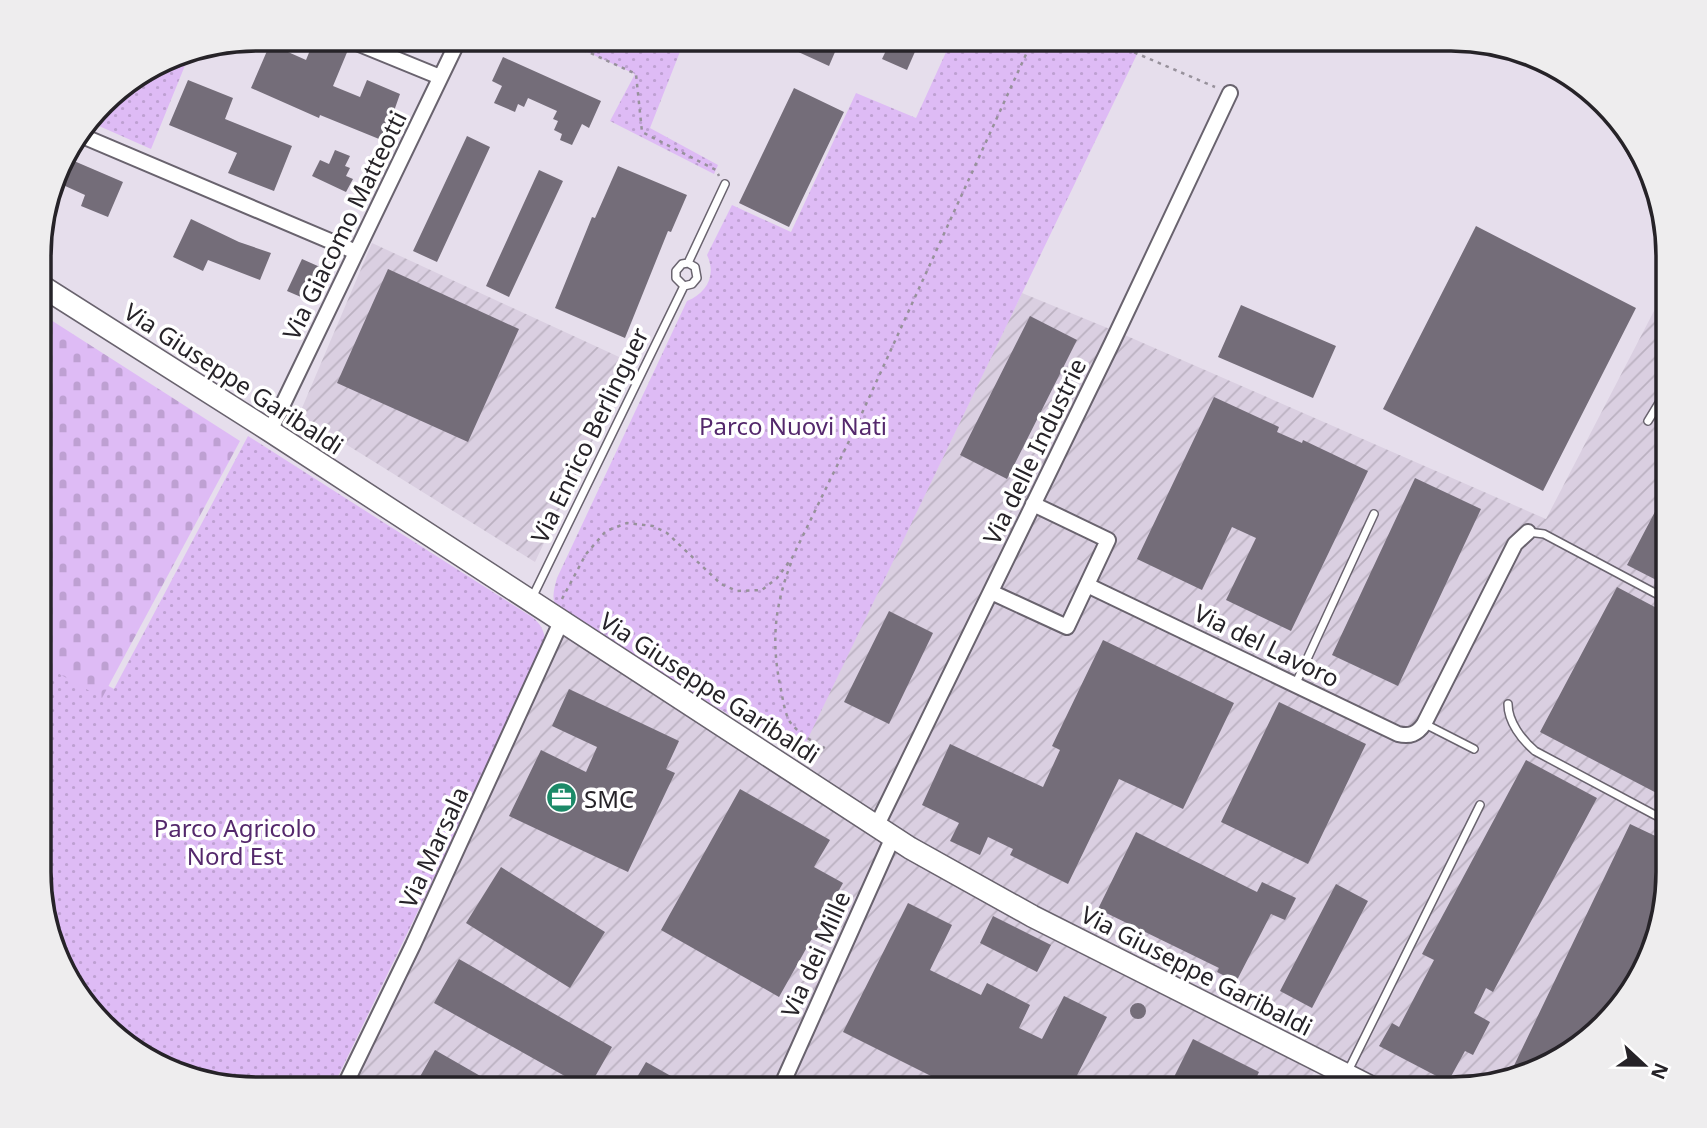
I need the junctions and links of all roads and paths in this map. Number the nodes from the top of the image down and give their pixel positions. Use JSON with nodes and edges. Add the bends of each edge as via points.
{"nodes":[{"id":1,"x":378,"y":51,"type":"edge"},
{"id":2,"x":452,"y":51,"type":"edge"},
{"id":3,"x":587,"y":51,"type":"edge"},
{"id":4,"x":1027,"y":51,"type":"edge"},
{"id":5,"x":1133,"y":51,"type":"edge"},
{"id":6,"x":440,"y":77,"type":"junction"},
{"id":7,"x":1230,"y":93,"type":"joint"},
{"id":8,"x":88,"y":138,"type":"edge"},
{"id":9,"x":725,"y":184,"type":"joint"},
{"id":10,"x":356,"y":252,"type":"junction"},
{"id":11,"x":688,"y":263,"type":"junction"},
{"id":12,"x":684,"y":286,"type":"junction"},
{"id":13,"x":51,"y":292,"type":"edge"},
{"id":14,"x":1656,"y":408,"type":"edge"},
{"id":15,"x":1648,"y":421,"type":"dead end"},
{"id":16,"x":270,"y":431,"type":"junction"},
{"id":17,"x":1033,"y":504,"type":"junction"},
{"id":18,"x":1374,"y":514,"type":"dead end"},
{"id":19,"x":1528,"y":532,"type":"joint"},
{"id":20,"x":792,"y":558,"type":"junction"},
{"id":21,"x":1087,"y":585,"type":"junction"},
{"id":22,"x":991,"y":592,"type":"junction"},
{"id":23,"x":1656,"y":594,"type":"edge"},
{"id":24,"x":530,"y":601,"type":"junction"},
{"id":25,"x":557,"y":619,"type":"junction"},
{"id":26,"x":1296,"y":683,"type":"junction"},
{"id":27,"x":1508,"y":704,"type":"dead end"},
{"id":28,"x":1424,"y":724,"type":"junction"},
{"id":29,"x":825,"y":748,"type":"dead end"},
{"id":30,"x":1474,"y":749,"type":"dead end"},
{"id":31,"x":1480,"y":805,"type":"dead end"},
{"id":32,"x":1656,"y":816,"type":"edge"},
{"id":33,"x":884,"y":832,"type":"junction"},
{"id":34,"x":1346,"y":1075,"type":"junction"},
{"id":35,"x":349,"y":1077,"type":"edge"},
{"id":36,"x":785,"y":1077,"type":"edge"},
{"id":37,"x":1350,"y":1077,"type":"edge"}],
"edges":[{"from":1,"to":6,"type":"street"},
{"from":2,"to":6,"type":"street","name":"Via Giacomo Matteotti"},
{"from":3,"to":9,"type":"path","via":[[636,74],[642,132],[716,170]]},
{"from":4,"to":20,"type":"path"},
{"from":5,"to":7,"type":"path"},
{"from":6,"to":10,"type":"street","name":"Via Giacomo Matteotti"},
{"from":7,"to":17,"type":"street","name":"Via delle Industrie"},
{"from":8,"to":10,"type":"street"},
{"from":9,"to":11,"type":"lane","name":"Via Enrico Berlinguer"},
{"from":10,"to":16,"type":"street","name":"Via Giacomo Matteotti"},
{"from":11,"to":12,"type":"lane","name":"Via Enrico Berlinguer","via":[[676,271]]},
{"from":11,"to":12,"type":"lane","name":"Via Enrico Berlinguer","via":[[695,267],[697,278]]},
{"from":12,"to":24,"type":"lane","name":"Via Enrico Berlinguer"},
{"from":13,"to":16,"type":"street","name":"Via Giuseppe Garibaldi"},
{"from":14,"to":15,"type":"lane"},
{"from":16,"to":24,"type":"street","name":"Via Giuseppe Garibaldi"},
{"from":17,"to":21,"type":"street","via":[[1108,540]]},
{"from":17,"to":22,"type":"street","name":"Via delle Industrie"},
{"from":18,"to":26,"type":"lane"},
{"from":19,"to":23,"type":"lane","via":[[1544,534]]},
{"from":19,"to":28,"type":"street","via":[[1515,544]]},
{"from":20,"to":25,"type":"path","via":[[762,590],[737,591],[721,584],[667,533],[627,523],[606,531],[586,554]]},
{"from":20,"to":29,"type":"path","via":[[775,620],[778,676],[790,721]]},
{"from":21,"to":22,"type":"street","via":[[1067,627]]},
{"from":21,"to":26,"type":"street","name":"Via del Lavoro"},
{"from":22,"to":33,"type":"street","name":"Via delle Industrie"},
{"from":24,"to":25,"type":"street","name":"Via Giuseppe Garibaldi"},
{"from":25,"to":33,"type":"street","name":"Via Giuseppe Garibaldi"},
{"from":25,"to":35,"type":"street","name":"Via Marsala","via":[[413,945]]},
{"from":26,"to":28,"type":"street","name":"Via del Lavoro","via":[[1398,734],[1414,734]]},
{"from":27,"to":32,"type":"lane","via":[[1510,717],[1535,751]]},
{"from":28,"to":30,"type":"lane"},
{"from":31,"to":34,"type":"lane"},
{"from":33,"to":34,"type":"street","name":"Via Giuseppe Garibaldi","via":[[1024,912]]},
{"from":33,"to":36,"type":"street","name":"Via dei Mille"},
{"from":34,"to":37,"type":"street","name":"Via Giuseppe Garibaldi"}]}
